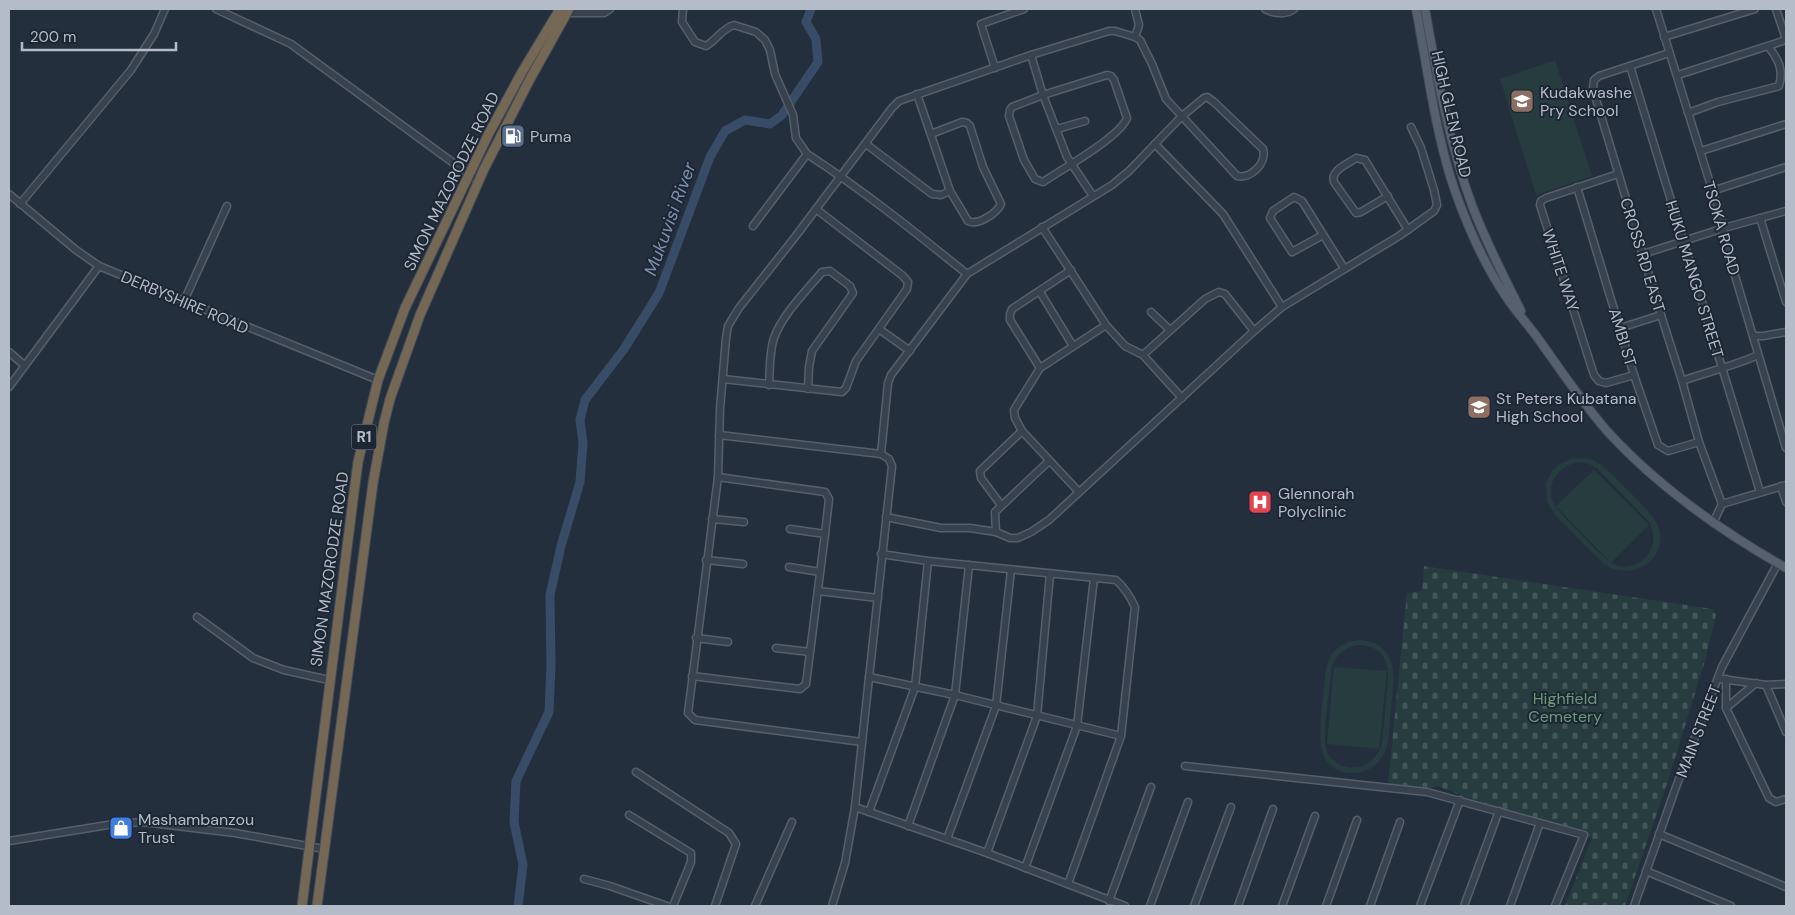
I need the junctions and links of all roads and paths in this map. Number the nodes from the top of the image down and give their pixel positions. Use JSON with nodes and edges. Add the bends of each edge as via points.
{"nodes":[{"id":1,"x":165,"y":9,"type":"edge"},
{"id":2,"x":216,"y":9,"type":"edge"},
{"id":3,"x":610,"y":9,"type":"edge"},
{"id":4,"x":683,"y":9,"type":"edge"},
{"id":5,"x":1024,"y":9,"type":"edge"},
{"id":6,"x":1135,"y":9,"type":"edge"},
{"id":7,"x":1265,"y":9,"type":"edge"},
{"id":8,"x":1294,"y":9,"type":"edge"},
{"id":9,"x":1416,"y":9,"type":"edge"},
{"id":10,"x":1425,"y":9,"type":"edge"},
{"id":11,"x":1656,"y":9,"type":"edge"},
{"id":12,"x":1755,"y":9,"type":"edge"},
{"id":13,"x":1776,"y":9,"type":"edge"},
{"id":14,"x":565,"y":10,"type":"edge"},
{"id":15,"x":1135,"y":37,"type":"junction"},
{"id":16,"x":1664,"y":37,"type":"junction"},
{"id":17,"x":1786,"y":40,"type":"edge"},
{"id":18,"x":1768,"y":46,"type":"junction"},
{"id":19,"x":1669,"y":53,"type":"junction"},
{"id":20,"x":1031,"y":55,"type":"junction"},
{"id":21,"x":1630,"y":66,"type":"junction"},
{"id":22,"x":995,"y":68,"type":"junction"},
{"id":23,"x":1678,"y":75,"type":"junction"},
{"id":24,"x":917,"y":94,"type":"junction"},
{"id":25,"x":1044,"y":95,"type":"junction"},
{"id":26,"x":1688,"y":113,"type":"junction"},
{"id":27,"x":1181,"y":117,"type":"junction"},
{"id":28,"x":1085,"y":121,"type":"dead end"},
{"id":29,"x":1786,"y":124,"type":"edge"},
{"id":30,"x":1411,"y":127,"type":"dead end"},
{"id":31,"x":1057,"y":129,"type":"junction"},
{"id":32,"x":931,"y":134,"type":"junction"},
{"id":33,"x":866,"y":144,"type":"junction"},
{"id":34,"x":1155,"y":144,"type":"junction"},
{"id":35,"x":1700,"y":151,"type":"junction"},
{"id":36,"x":806,"y":154,"type":"junction"},
{"id":37,"x":1071,"y":163,"type":"junction"},
{"id":38,"x":1786,"y":167,"type":"edge"},
{"id":39,"x":469,"y":174,"type":"junction"},
{"id":40,"x":1618,"y":174,"type":"junction"},
{"id":41,"x":840,"y":176,"type":"junction"},
{"id":42,"x":478,"y":181,"type":"junction"},
{"id":43,"x":1578,"y":187,"type":"junction"},
{"id":44,"x":1712,"y":191,"type":"junction"},
{"id":45,"x":950,"y":192,"type":"junction"},
{"id":46,"x":9,"y":194,"type":"edge"},
{"id":47,"x":1093,"y":196,"type":"junction"},
{"id":48,"x":1388,"y":196,"type":"junction"},
{"id":49,"x":20,"y":204,"type":"junction"},
{"id":50,"x":227,"y":206,"type":"dead end"},
{"id":51,"x":816,"y":209,"type":"junction"},
{"id":52,"x":1786,"y":211,"type":"edge"},
{"id":53,"x":1760,"y":218,"type":"junction"},
{"id":54,"x":753,"y":226,"type":"dead end"},
{"id":55,"x":1042,"y":227,"type":"junction"},
{"id":56,"x":1724,"y":228,"type":"junction"},
{"id":57,"x":1408,"y":230,"type":"junction"},
{"id":58,"x":1323,"y":235,"type":"junction"},
{"id":59,"x":1683,"y":241,"type":"junction"},
{"id":60,"x":1643,"y":254,"type":"junction"},
{"id":61,"x":99,"y":266,"type":"junction"},
{"id":62,"x":1344,"y":268,"type":"junction"},
{"id":63,"x":1071,"y":270,"type":"junction"},
{"id":64,"x":967,"y":274,"type":"junction"},
{"id":65,"x":1040,"y":292,"type":"junction"},
{"id":66,"x":184,"y":301,"type":"junction"},
{"id":67,"x":1786,"y":302,"type":"edge"},
{"id":68,"x":1282,"y":307,"type":"junction"},
{"id":69,"x":1151,"y":312,"type":"dead end"},
{"id":70,"x":1661,"y":316,"type":"junction"},
{"id":71,"x":1106,"y":325,"type":"junction"},
{"id":72,"x":1528,"y":326,"type":"junction"},
{"id":73,"x":1620,"y":328,"type":"junction"},
{"id":74,"x":879,"y":329,"type":"junction"},
{"id":75,"x":1170,"y":330,"type":"junction"},
{"id":76,"x":1254,"y":330,"type":"junction"},
{"id":77,"x":1786,"y":332,"type":"edge"},
{"id":78,"x":1754,"y":336,"type":"junction"},
{"id":79,"x":1073,"y":346,"type":"junction"},
{"id":80,"x":910,"y":351,"type":"junction"},
{"id":81,"x":9,"y":352,"type":"edge"},
{"id":82,"x":1143,"y":355,"type":"junction"},
{"id":83,"x":1758,"y":355,"type":"junction"},
{"id":84,"x":24,"y":365,"type":"junction"},
{"id":85,"x":1722,"y":367,"type":"junction"},
{"id":86,"x":1040,"y":368,"type":"junction"},
{"id":87,"x":1634,"y":374,"type":"junction"},
{"id":88,"x":723,"y":378,"type":"junction"},
{"id":89,"x":378,"y":380,"type":"junction"},
{"id":90,"x":1682,"y":380,"type":"junction"},
{"id":91,"x":770,"y":385,"type":"junction"},
{"id":92,"x":9,"y":386,"type":"edge"},
{"id":93,"x":808,"y":389,"type":"junction"},
{"id":94,"x":1182,"y":398,"type":"junction"},
{"id":95,"x":1022,"y":431,"type":"junction"},
{"id":96,"x":720,"y":435,"type":"junction"},
{"id":97,"x":1699,"y":442,"type":"junction"},
{"id":98,"x":1786,"y":448,"type":"edge"},
{"id":99,"x":881,"y":454,"type":"junction"},
{"id":100,"x":1049,"y":461,"type":"junction"},
{"id":101,"x":718,"y":476,"type":"junction"},
{"id":102,"x":1784,"y":485,"type":"edge"},
{"id":103,"x":1079,"y":492,"type":"junction"},
{"id":104,"x":1760,"y":492,"type":"junction"},
{"id":105,"x":1786,"y":502,"type":"edge"},
{"id":106,"x":1722,"y":504,"type":"junction"},
{"id":107,"x":1002,"y":505,"type":"junction"},
{"id":108,"x":886,"y":517,"type":"junction"},
{"id":109,"x":712,"y":520,"type":"junction"},
{"id":110,"x":744,"y":522,"type":"dead end"},
{"id":111,"x":1713,"y":522,"type":"junction"},
{"id":112,"x":790,"y":529,"type":"dead end"},
{"id":113,"x":996,"y":532,"type":"junction"},
{"id":114,"x":826,"y":534,"type":"junction"},
{"id":115,"x":881,"y":554,"type":"junction"},
{"id":116,"x":706,"y":560,"type":"junction"},
{"id":117,"x":928,"y":561,"type":"junction"},
{"id":118,"x":1778,"y":563,"type":"junction"},
{"id":119,"x":743,"y":564,"type":"dead end"},
{"id":120,"x":969,"y":565,"type":"junction"},
{"id":121,"x":789,"y":567,"type":"dead end"},
{"id":122,"x":1786,"y":568,"type":"edge"},
{"id":123,"x":1011,"y":570,"type":"junction"},
{"id":124,"x":820,"y":572,"type":"junction"},
{"id":125,"x":1050,"y":574,"type":"junction"},
{"id":126,"x":1094,"y":578,"type":"junction"},
{"id":127,"x":818,"y":591,"type":"junction"},
{"id":128,"x":878,"y":598,"type":"junction"},
{"id":129,"x":197,"y":618,"type":"dead end"},
{"id":130,"x":696,"y":638,"type":"junction"},
{"id":131,"x":728,"y":642,"type":"dead end"},
{"id":132,"x":776,"y":648,"type":"dead end"},
{"id":133,"x":810,"y":652,"type":"junction"},
{"id":134,"x":692,"y":676,"type":"junction"},
{"id":135,"x":869,"y":678,"type":"junction"},
{"id":136,"x":1718,"y":678,"type":"junction"},
{"id":137,"x":1726,"y":679,"type":"junction"},
{"id":138,"x":329,"y":680,"type":"junction"},
{"id":139,"x":1756,"y":683,"type":"junction"},
{"id":140,"x":1766,"y":684,"type":"junction"},
{"id":141,"x":1786,"y":684,"type":"edge"},
{"id":142,"x":915,"y":687,"type":"junction"},
{"id":143,"x":955,"y":696,"type":"junction"},
{"id":144,"x":996,"y":706,"type":"junction"},
{"id":145,"x":1726,"y":708,"type":"junction"},
{"id":146,"x":1037,"y":716,"type":"junction"},
{"id":147,"x":1077,"y":726,"type":"junction"},
{"id":148,"x":1786,"y":732,"type":"edge"},
{"id":149,"x":1121,"y":736,"type":"junction"},
{"id":150,"x":862,"y":742,"type":"junction"},
{"id":151,"x":1186,"y":766,"type":"dead end"},
{"id":152,"x":636,"y":772,"type":"dead end"},
{"id":153,"x":1151,"y":788,"type":"dead end"},
{"id":154,"x":1786,"y":799,"type":"edge"},
{"id":155,"x":1460,"y":800,"type":"junction"},
{"id":156,"x":1188,"y":802,"type":"dead end"},
{"id":157,"x":1231,"y":807,"type":"dead end"},
{"id":158,"x":855,"y":808,"type":"junction"},
{"id":159,"x":1273,"y":809,"type":"dead end"},
{"id":160,"x":869,"y":812,"type":"junction"},
{"id":161,"x":1499,"y":812,"type":"junction"},
{"id":162,"x":629,"y":815,"type":"dead end"},
{"id":163,"x":1315,"y":816,"type":"dead end"},
{"id":164,"x":1357,"y":820,"type":"dead end"},
{"id":165,"x":792,"y":822,"type":"dead end"},
{"id":166,"x":1400,"y":822,"type":"dead end"},
{"id":167,"x":1540,"y":823,"type":"junction"},
{"id":168,"x":908,"y":826,"type":"junction"},
{"id":169,"x":1659,"y":834,"type":"junction"},
{"id":170,"x":947,"y":839,"type":"junction"},
{"id":171,"x":9,"y":841,"type":"edge"},
{"id":172,"x":309,"y":846,"type":"junction"},
{"id":173,"x":324,"y":849,"type":"junction"},
{"id":174,"x":987,"y":852,"type":"junction"},
{"id":175,"x":1025,"y":868,"type":"junction"},
{"id":176,"x":1646,"y":871,"type":"junction"},
{"id":177,"x":584,"y":879,"type":"dead end"},
{"id":178,"x":1068,"y":884,"type":"junction"},
{"id":179,"x":1786,"y":887,"type":"edge"},
{"id":180,"x":1109,"y":901,"type":"junction"},
{"id":181,"x":1718,"y":904,"type":"edge"},
{"id":182,"x":1116,"y":905,"type":"edge"},
{"id":183,"x":302,"y":906,"type":"edge"},
{"id":184,"x":317,"y":906,"type":"edge"},
{"id":185,"x":667,"y":906,"type":"edge"},
{"id":186,"x":673,"y":906,"type":"edge"},
{"id":187,"x":715,"y":906,"type":"edge"},
{"id":188,"x":755,"y":906,"type":"edge"},
{"id":189,"x":832,"y":906,"type":"edge"},
{"id":190,"x":1125,"y":906,"type":"edge"},
{"id":191,"x":1150,"y":906,"type":"edge"},
{"id":192,"x":1194,"y":906,"type":"edge"},
{"id":193,"x":1238,"y":906,"type":"edge"},
{"id":194,"x":1282,"y":906,"type":"edge"},
{"id":195,"x":1326,"y":906,"type":"edge"},
{"id":196,"x":1370,"y":906,"type":"edge"},
{"id":197,"x":1420,"y":906,"type":"edge"},
{"id":198,"x":1464,"y":906,"type":"edge"},
{"id":199,"x":1510,"y":906,"type":"edge"},
{"id":200,"x":1555,"y":906,"type":"edge"},
{"id":201,"x":1634,"y":906,"type":"edge"},
{"id":202,"x":1731,"y":906,"type":"edge"}],
"edges":[{"from":1,"to":49,"type":"street","via":[[154,34],[131,70]]},
{"from":2,"to":39,"type":"street","via":[[291,44]]},
{"from":3,"to":14,"type":"street","via":[[604,13]]},
{"from":4,"to":36,"type":"street","via":[[682,22],[695,42],[706,46],[734,25],[749,28],[761,36],[770,50],[775,74],[793,114],[796,138]]},
{"from":5,"to":22,"type":"street","via":[[981,24]]},
{"from":6,"to":15,"type":"street","via":[[1138,25]]},
{"from":7,"to":8,"type":"street","via":[[1284,13]]},
{"from":9,"to":72,"type":"main road","name":"HIGH GLEN ROAD","via":[[1440,135],[1452,179],[1492,275]]},
{"from":10,"to":72,"type":"main road","name":"HIGH GLEN ROAD","via":[[1450,132],[1470,198],[1489,248]]},
{"from":11,"to":16,"type":"street","name":"TSOKA ROAD"},
{"from":12,"to":16,"type":"street"},
{"from":13,"to":17,"type":"street"},
{"from":14,"to":39,"type":"highway","name":"SIMON MAZORODZE ROAD","number":"R1","via":[[522,72]]},
{"from":14,"to":42,"type":"highway","name":"SIMON MAZORODZE ROAD","number":"R1"},
{"from":15,"to":20,"type":"street","via":[[1109,31]]},
{"from":15,"to":27,"type":"street","via":[[1143,43],[1166,99]]},
{"from":16,"to":19,"type":"street","name":"TSOKA ROAD"},
{"from":17,"to":18,"type":"street"},
{"from":18,"to":23,"type":"street"},
{"from":18,"to":26,"type":"street","via":[[1780,65],[1779,86]]},
{"from":19,"to":21,"type":"street","name":"CROSS RD EAST"},
{"from":19,"to":23,"type":"street","name":"TSOKA ROAD"},
{"from":20,"to":22,"type":"street"},
{"from":20,"to":25,"type":"street"},
{"from":21,"to":40,"type":"street","name":"CROSS RD EAST","via":[[1599,76],[1592,85]]},
{"from":21,"to":59,"type":"street","name":"HUKU MANGO STREET"},
{"from":22,"to":24,"type":"street"},
{"from":23,"to":26,"type":"street","name":"TSOKA ROAD"},
{"from":24,"to":32,"type":"street"},
{"from":24,"to":33,"type":"street","via":[[899,101]]},
{"from":25,"to":31,"type":"street"},
{"from":25,"to":37,"type":"street","via":[[1010,110],[1009,116],[1024,160],[1035,179],[1043,182]]},
{"from":25,"to":37,"type":"street","via":[[1107,75],[1114,80],[1127,118],[1125,122],[1112,137]]},
{"from":26,"to":35,"type":"street","name":"TSOKA ROAD"},
{"from":27,"to":27,"type":"street","via":[[1237,176],[1248,176],[1262,163],[1263,149],[1207,97]]},
{"from":27,"to":34,"type":"street"},
{"from":28,"to":31,"type":"street"},
{"from":29,"to":35,"type":"street"},
{"from":30,"to":57,"type":"street","via":[[1421,148],[1437,205],[1434,212]]},
{"from":31,"to":37,"type":"street"},
{"from":32,"to":45,"type":"street"},
{"from":32,"to":45,"type":"street","via":[[962,122],[970,126],[1000,206],[973,223],[968,221]]},
{"from":33,"to":41,"type":"street"},
{"from":33,"to":45,"type":"street","via":[[932,194]]},
{"from":34,"to":47,"type":"street","via":[[1120,180]]},
{"from":34,"to":68,"type":"street","via":[[1224,214]]},
{"from":35,"to":44,"type":"street","name":"TSOKA ROAD"},
{"from":36,"to":41,"type":"street"},
{"from":36,"to":54,"type":"street"},
{"from":37,"to":47,"type":"street"},
{"from":38,"to":44,"type":"street"},
{"from":39,"to":42,"type":"street"},
{"from":39,"to":89,"type":"highway","name":"SIMON MAZORODZE ROAD","number":"R1","via":[[405,308]]},
{"from":40,"to":43,"type":"street","name":"WHITE WAY"},
{"from":40,"to":60,"type":"street","name":"CROSS RD EAST"},
{"from":41,"to":51,"type":"street"},
{"from":41,"to":64,"type":"street"},
{"from":42,"to":173,"type":"highway","name":"SIMON MAZORODZE ROAD","number":"R1","via":[[420,315],[384,424],[373,483]]},
{"from":43,"to":73,"type":"street","name":"AMBI ST"},
{"from":43,"to":87,"type":"street","name":"WHITE WAY","via":[[1546,198],[1540,206],[1594,375],[1606,383]]},
{"from":44,"to":56,"type":"street","name":"TSOKA ROAD"},
{"from":46,"to":49,"type":"street","name":"DERBYSHIRE ROAD"},
{"from":47,"to":55,"type":"street"},
{"from":48,"to":48,"type":"street","via":[[1365,160],[1360,158],[1340,169],[1332,178],[1356,213]]},
{"from":48,"to":57,"type":"street"},
{"from":49,"to":61,"type":"street","name":"DERBYSHIRE ROAD"},
{"from":50,"to":66,"type":"street"},
{"from":51,"to":74,"type":"street","via":[[908,282],[907,289]]},
{"from":51,"to":88,"type":"street","via":[[728,326]]},
{"from":52,"to":53,"type":"street"},
{"from":53,"to":56,"type":"street"},
{"from":53,"to":67,"type":"street"},
{"from":55,"to":63,"type":"street"},
{"from":55,"to":64,"type":"street"},
{"from":56,"to":59,"type":"street"},
{"from":56,"to":78,"type":"street","name":"TSOKA ROAD","via":[[1723,235]]},
{"from":57,"to":62,"type":"street"},
{"from":58,"to":58,"type":"street","via":[[1299,198],[1271,214],[1270,218],[1292,252]]},
{"from":58,"to":62,"type":"street"},
{"from":59,"to":60,"type":"street"},
{"from":59,"to":85,"type":"street","name":"HUKU MANGO STREET"},
{"from":60,"to":70,"type":"street","name":"CROSS RD EAST"},
{"from":61,"to":66,"type":"street","name":"DERBYSHIRE ROAD"},
{"from":61,"to":84,"type":"street"},
{"from":62,"to":68,"type":"street"},
{"from":63,"to":65,"type":"street"},
{"from":63,"to":71,"type":"street"},
{"from":64,"to":80,"type":"street"},
{"from":65,"to":79,"type":"street"},
{"from":65,"to":86,"type":"street","via":[[1012,309],[1010,314],[1010,320]]},
{"from":66,"to":89,"type":"street","name":"DERBYSHIRE ROAD"},
{"from":68,"to":76,"type":"street"},
{"from":69,"to":75,"type":"street"},
{"from":70,"to":73,"type":"street"},
{"from":70,"to":90,"type":"street","name":"CROSS RD EAST"},
{"from":71,"to":79,"type":"street"},
{"from":71,"to":82,"type":"street","via":[[1125,346]]},
{"from":72,"to":111,"type":"main road","name":"HIGH GLEN ROAD","via":[[1564,378],[1607,430],[1681,499]]},
{"from":73,"to":87,"type":"street","name":"AMBI ST"},
{"from":74,"to":80,"type":"street"},
{"from":74,"to":93,"type":"street","via":[[856,360],[844,391]]},
{"from":75,"to":76,"type":"street","via":[[1205,299],[1220,292]]},
{"from":75,"to":82,"type":"street"},
{"from":76,"to":94,"type":"street"},
{"from":77,"to":78,"type":"street"},
{"from":78,"to":83,"type":"street","name":"TSOKA ROAD"},
{"from":79,"to":86,"type":"street"},
{"from":80,"to":99,"type":"street","via":[[888,383]]},
{"from":81,"to":84,"type":"street"},
{"from":82,"to":94,"type":"street"},
{"from":83,"to":85,"type":"street"},
{"from":83,"to":98,"type":"street","name":"TSOKA ROAD"},
{"from":84,"to":92,"type":"street"},
{"from":85,"to":90,"type":"street"},
{"from":85,"to":104,"type":"street","name":"HUKU MANGO STREET"},
{"from":86,"to":95,"type":"street","via":[[1014,410]]},
{"from":87,"to":97,"type":"street","name":"AMBI ST","via":[[1658,445],[1668,451]]},
{"from":88,"to":91,"type":"street"},
{"from":88,"to":96,"type":"street"},
{"from":89,"to":138,"type":"highway","name":"SIMON MAZORODZE ROAD","number":"R1","via":[[358,462]]},
{"from":90,"to":97,"type":"street","name":"CROSS RD EAST"},
{"from":91,"to":93,"type":"street"},
{"from":91,"to":93,"type":"street","via":[[772,347],[779,330],[822,272],[830,271],[850,286],[853,293],[812,351]]},
{"from":94,"to":103,"type":"street"},
{"from":95,"to":100,"type":"street"},
{"from":95,"to":107,"type":"street","via":[[980,471],[980,478]]},
{"from":96,"to":99,"type":"street"},
{"from":96,"to":101,"type":"street"},
{"from":97,"to":106,"type":"street","name":"CROSS RD EAST"},
{"from":99,"to":108,"type":"street","via":[[889,459],[892,466]]},
{"from":100,"to":103,"type":"street"},
{"from":100,"to":107,"type":"street"},
{"from":101,"to":109,"type":"street"},
{"from":101,"to":114,"type":"street","via":[[825,492],[829,499]]},
{"from":102,"to":104,"type":"street"},
{"from":102,"to":105,"type":"street"},
{"from":103,"to":113,"type":"street","via":[[1048,520],[1018,538]]},
{"from":104,"to":106,"type":"street"},
{"from":106,"to":111,"type":"street"},
{"from":107,"to":113,"type":"street","via":[[994,516]]},
{"from":108,"to":113,"type":"street","via":[[951,529]]},
{"from":108,"to":115,"type":"street"},
{"from":109,"to":110,"type":"street"},
{"from":109,"to":116,"type":"street"},
{"from":111,"to":118,"type":"main road","name":"HIGH GLEN ROAD"},
{"from":112,"to":114,"type":"street"},
{"from":114,"to":124,"type":"street"},
{"from":115,"to":117,"type":"street"},
{"from":115,"to":128,"type":"street"},
{"from":116,"to":119,"type":"street"},
{"from":116,"to":130,"type":"street"},
{"from":117,"to":120,"type":"street"},
{"from":117,"to":142,"type":"street"},
{"from":118,"to":122,"type":"main road","name":"HIGH GLEN ROAD"},
{"from":118,"to":136,"type":"street","name":"MAIN STREET"},
{"from":120,"to":123,"type":"street"},
{"from":120,"to":143,"type":"street"},
{"from":121,"to":124,"type":"street"},
{"from":123,"to":125,"type":"street"},
{"from":123,"to":144,"type":"street"},
{"from":124,"to":127,"type":"street"},
{"from":125,"to":126,"type":"street"},
{"from":125,"to":146,"type":"street"},
{"from":126,"to":147,"type":"street"},
{"from":126,"to":149,"type":"street","via":[[1116,580],[1135,607]]},
{"from":127,"to":128,"type":"street"},
{"from":127,"to":133,"type":"street"},
{"from":128,"to":135,"type":"street"},
{"from":129,"to":138,"type":"street","via":[[253,658],[284,670]]},
{"from":130,"to":131,"type":"street"},
{"from":130,"to":134,"type":"street"},
{"from":132,"to":133,"type":"street"},
{"from":133,"to":134,"type":"street","via":[[806,684],[800,689]]},
{"from":134,"to":150,"type":"street","via":[[687,709],[695,720]]},
{"from":135,"to":142,"type":"street"},
{"from":135,"to":150,"type":"street"},
{"from":136,"to":137,"type":"street"},
{"from":136,"to":169,"type":"street","name":"MAIN STREET"},
{"from":137,"to":139,"type":"street"},
{"from":137,"to":145,"type":"street"},
{"from":138,"to":172,"type":"highway","name":"SIMON MAZORODZE ROAD","number":"R1"},
{"from":139,"to":140,"type":"street"},
{"from":139,"to":145,"type":"street"},
{"from":140,"to":141,"type":"street"},
{"from":140,"to":148,"type":"street"},
{"from":142,"to":143,"type":"street"},
{"from":142,"to":160,"type":"street"},
{"from":143,"to":144,"type":"street"},
{"from":143,"to":168,"type":"street"},
{"from":144,"to":146,"type":"street"},
{"from":144,"to":170,"type":"street"},
{"from":145,"to":154,"type":"street","via":[[1769,798],[1776,802]]},
{"from":146,"to":147,"type":"street"},
{"from":146,"to":174,"type":"street"},
{"from":147,"to":149,"type":"street"},
{"from":147,"to":175,"type":"street"},
{"from":149,"to":178,"type":"street"},
{"from":150,"to":158,"type":"street"},
{"from":151,"to":155,"type":"street","via":[[1426,792]]},
{"from":152,"to":187,"type":"street","via":[[729,833],[736,844]]},
{"from":153,"to":180,"type":"street"},
{"from":155,"to":161,"type":"street"},
{"from":155,"to":197,"type":"street"},
{"from":156,"to":191,"type":"street"},
{"from":157,"to":192,"type":"street"},
{"from":158,"to":160,"type":"street"},
{"from":158,"to":189,"type":"street","via":[[845,863]]},
{"from":159,"to":193,"type":"street"},
{"from":160,"to":168,"type":"street"},
{"from":161,"to":167,"type":"street"},
{"from":161,"to":198,"type":"street"},
{"from":162,"to":186,"type":"street","via":[[691,853],[691,862]]},
{"from":163,"to":194,"type":"street"},
{"from":164,"to":195,"type":"street"},
{"from":165,"to":188,"type":"street"},
{"from":166,"to":196,"type":"street"},
{"from":167,"to":199,"type":"street"},
{"from":167,"to":200,"type":"street","via":[[1584,834]]},
{"from":168,"to":170,"type":"street"},
{"from":169,"to":176,"type":"street","name":"MAIN STREET"},
{"from":169,"to":179,"type":"street"},
{"from":170,"to":174,"type":"street"},
{"from":171,"to":172,"type":"street","via":[[143,822]]},
{"from":172,"to":173,"type":"street"},
{"from":172,"to":183,"type":"highway","name":"SIMON MAZORODZE ROAD","number":"R1"},
{"from":173,"to":184,"type":"highway","name":"SIMON MAZORODZE ROAD","number":"R1"},
{"from":174,"to":175,"type":"street"},
{"from":175,"to":178,"type":"street"},
{"from":176,"to":181,"type":"street"},
{"from":176,"to":201,"type":"street","name":"MAIN STREET"},
{"from":177,"to":185,"type":"street"},
{"from":178,"to":180,"type":"street"},
{"from":180,"to":182,"type":"street"},
{"from":181,"to":202,"type":"street"},
{"from":182,"to":190,"type":"street"}]}
